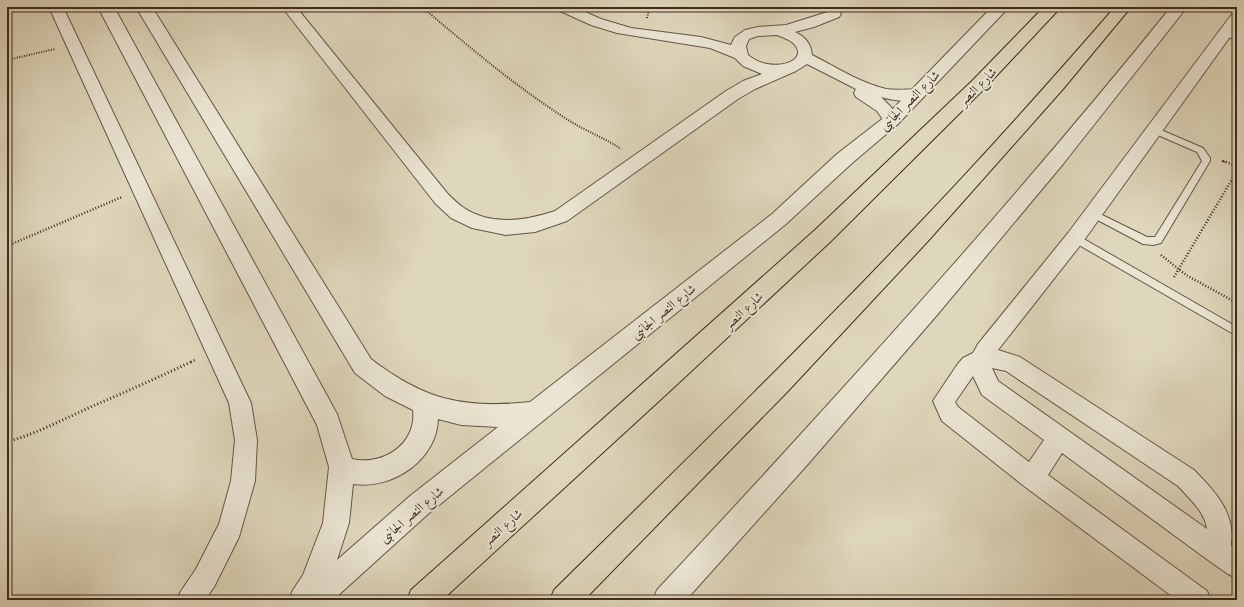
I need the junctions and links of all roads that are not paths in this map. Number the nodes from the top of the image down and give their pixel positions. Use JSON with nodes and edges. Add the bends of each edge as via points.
{"nodes":[{"id":1,"x":56,"y":7,"type":"edge"},
{"id":2,"x":106,"y":7,"type":"edge"},
{"id":3,"x":144,"y":7,"type":"edge"},
{"id":4,"x":289,"y":7,"type":"edge"},
{"id":5,"x":563,"y":7,"type":"edge"},
{"id":6,"x":1001,"y":7,"type":"edge"},
{"id":7,"x":1053,"y":7,"type":"edge"},
{"id":8,"x":1123,"y":7,"type":"edge"},
{"id":9,"x":1179,"y":7,"type":"edge"},
{"id":10,"x":839,"y":11,"type":"edge"},
{"id":11,"x":1233,"y":30,"type":"edge"},
{"id":12,"x":780,"y":31,"type":"junction"},
{"id":13,"x":746,"y":35,"type":"junction"},
{"id":14,"x":699,"y":40,"type":"junction"},
{"id":15,"x":804,"y":57,"type":"junction"},
{"id":16,"x":743,"y":58,"type":"junction"},
{"id":17,"x":786,"y":70,"type":"junction"},
{"id":18,"x":732,"y":95,"type":"junction"},
{"id":19,"x":915,"y":95,"type":"junction"},
{"id":20,"x":892,"y":120,"type":"junction"},
{"id":21,"x":1154,"y":130,"type":"junction"},
{"id":22,"x":1093,"y":214,"type":"junction"},
{"id":23,"x":1075,"y":238,"type":"junction"},
{"id":24,"x":1237,"y":332,"type":"edge"},
{"id":25,"x":981,"y":358,"type":"junction"},
{"id":26,"x":424,"y":404,"type":"junction"},
{"id":27,"x":535,"y":413,"type":"junction"},
{"id":28,"x":1059,"y":438,"type":"junction"},
{"id":29,"x":342,"y":467,"type":"junction"},
{"id":30,"x":1032,"y":478,"type":"junction"},
{"id":31,"x":1217,"y":551,"type":"junction"},
{"id":32,"x":1237,"y":565,"type":"edge"},
{"id":33,"x":190,"y":600,"type":"edge"},
{"id":34,"x":303,"y":600,"type":"edge"},
{"id":35,"x":312,"y":600,"type":"edge"},
{"id":36,"x":421,"y":600,"type":"edge"},
{"id":37,"x":564,"y":600,"type":"edge"},
{"id":38,"x":667,"y":600,"type":"edge"},
{"id":39,"x":1198,"y":600,"type":"edge"}],
"edges":[{"from":1,"to":33,"type":"street","via":[[240,403],[246,440],[243,482],[230,528],[205,578]]},
{"from":2,"to":29,"type":"street","via":[[328,422]]},
{"from":3,"to":26,"type":"street","via":[[363,366],[380,381]]},
{"from":4,"to":18,"type":"street","via":[[441,198],[457,213],[479,223],[506,228],[535,225],[561,216]]},
{"from":5,"to":14,"type":"street","via":[[612,28]]},
{"from":6,"to":19,"type":"street","name":"شارع النصر الجانبى"},
{"from":7,"to":36,"type":"main road","name":"شارع النصر","via":[[936,126],[760,294]]},
{"from":8,"to":37,"type":"main road","via":[[1018,130],[843,319]]},
{"from":9,"to":38,"type":"street","via":[[1063,151],[954,280],[802,453]]},
{"from":10,"to":12,"type":"street","via":[[812,23]]},
{"from":10,"to":15,"type":"street","via":[[816,31]]},
{"from":11,"to":21,"type":"street"},
{"from":12,"to":13,"type":"street","via":[[761,30]]},
{"from":12,"to":15,"type":"street","via":[[798,38],[803,44]]},
{"from":13,"to":14,"type":"street"},
{"from":13,"to":16,"type":"street","via":[[738,48]]},
{"from":14,"to":16,"type":"street"},
{"from":15,"to":17,"type":"street","via":[[794,67]]},
{"from":15,"to":19,"type":"street","via":[[874,91],[895,96]]},
{"from":15,"to":20,"type":"street","via":[[870,97],[886,109]]},
{"from":16,"to":17,"type":"street","via":[[764,70]]},
{"from":16,"to":18,"type":"street","via":[[745,73]]},
{"from":17,"to":18,"type":"street","via":[[748,85]]},
{"from":19,"to":20,"type":"street","name":"شارع النصر الجانبى"},
{"from":20,"to":27,"type":"street","name":"شارع النصر الجانبى","via":[[844,159],[779,219]]},
{"from":21,"to":22,"type":"street"},
{"from":21,"to":22,"type":"lane","via":[[1200,150],[1206,158],[1158,240],[1139,238]]},
{"from":22,"to":23,"type":"street"},
{"from":23,"to":24,"type":"lane"},
{"from":23,"to":25,"type":"street"},
{"from":25,"to":28,"type":"street","via":[[982,373],[990,388]]},
{"from":25,"to":30,"type":"street","via":[[972,362],[966,369],[944,400],[945,406],[950,414]]},
{"from":25,"to":31,"type":"street","via":[[1002,359],[1013,364],[1186,478],[1203,495],[1215,514],[1220,533]]},
{"from":26,"to":27,"type":"street","via":[[459,413],[497,416]]},
{"from":26,"to":29,"type":"street","via":[[424,432],[416,446],[404,458],[389,468],[372,472],[356,472]]},
{"from":27,"to":35,"type":"street","name":"شارع النصر الجانبى","via":[[419,505]]},
{"from":28,"to":30,"type":"street"},
{"from":28,"to":31,"type":"street"},
{"from":29,"to":34,"type":"street","via":[[336,523],[314,584]]},
{"from":30,"to":39,"type":"street"},
{"from":31,"to":32,"type":"street"}]}
